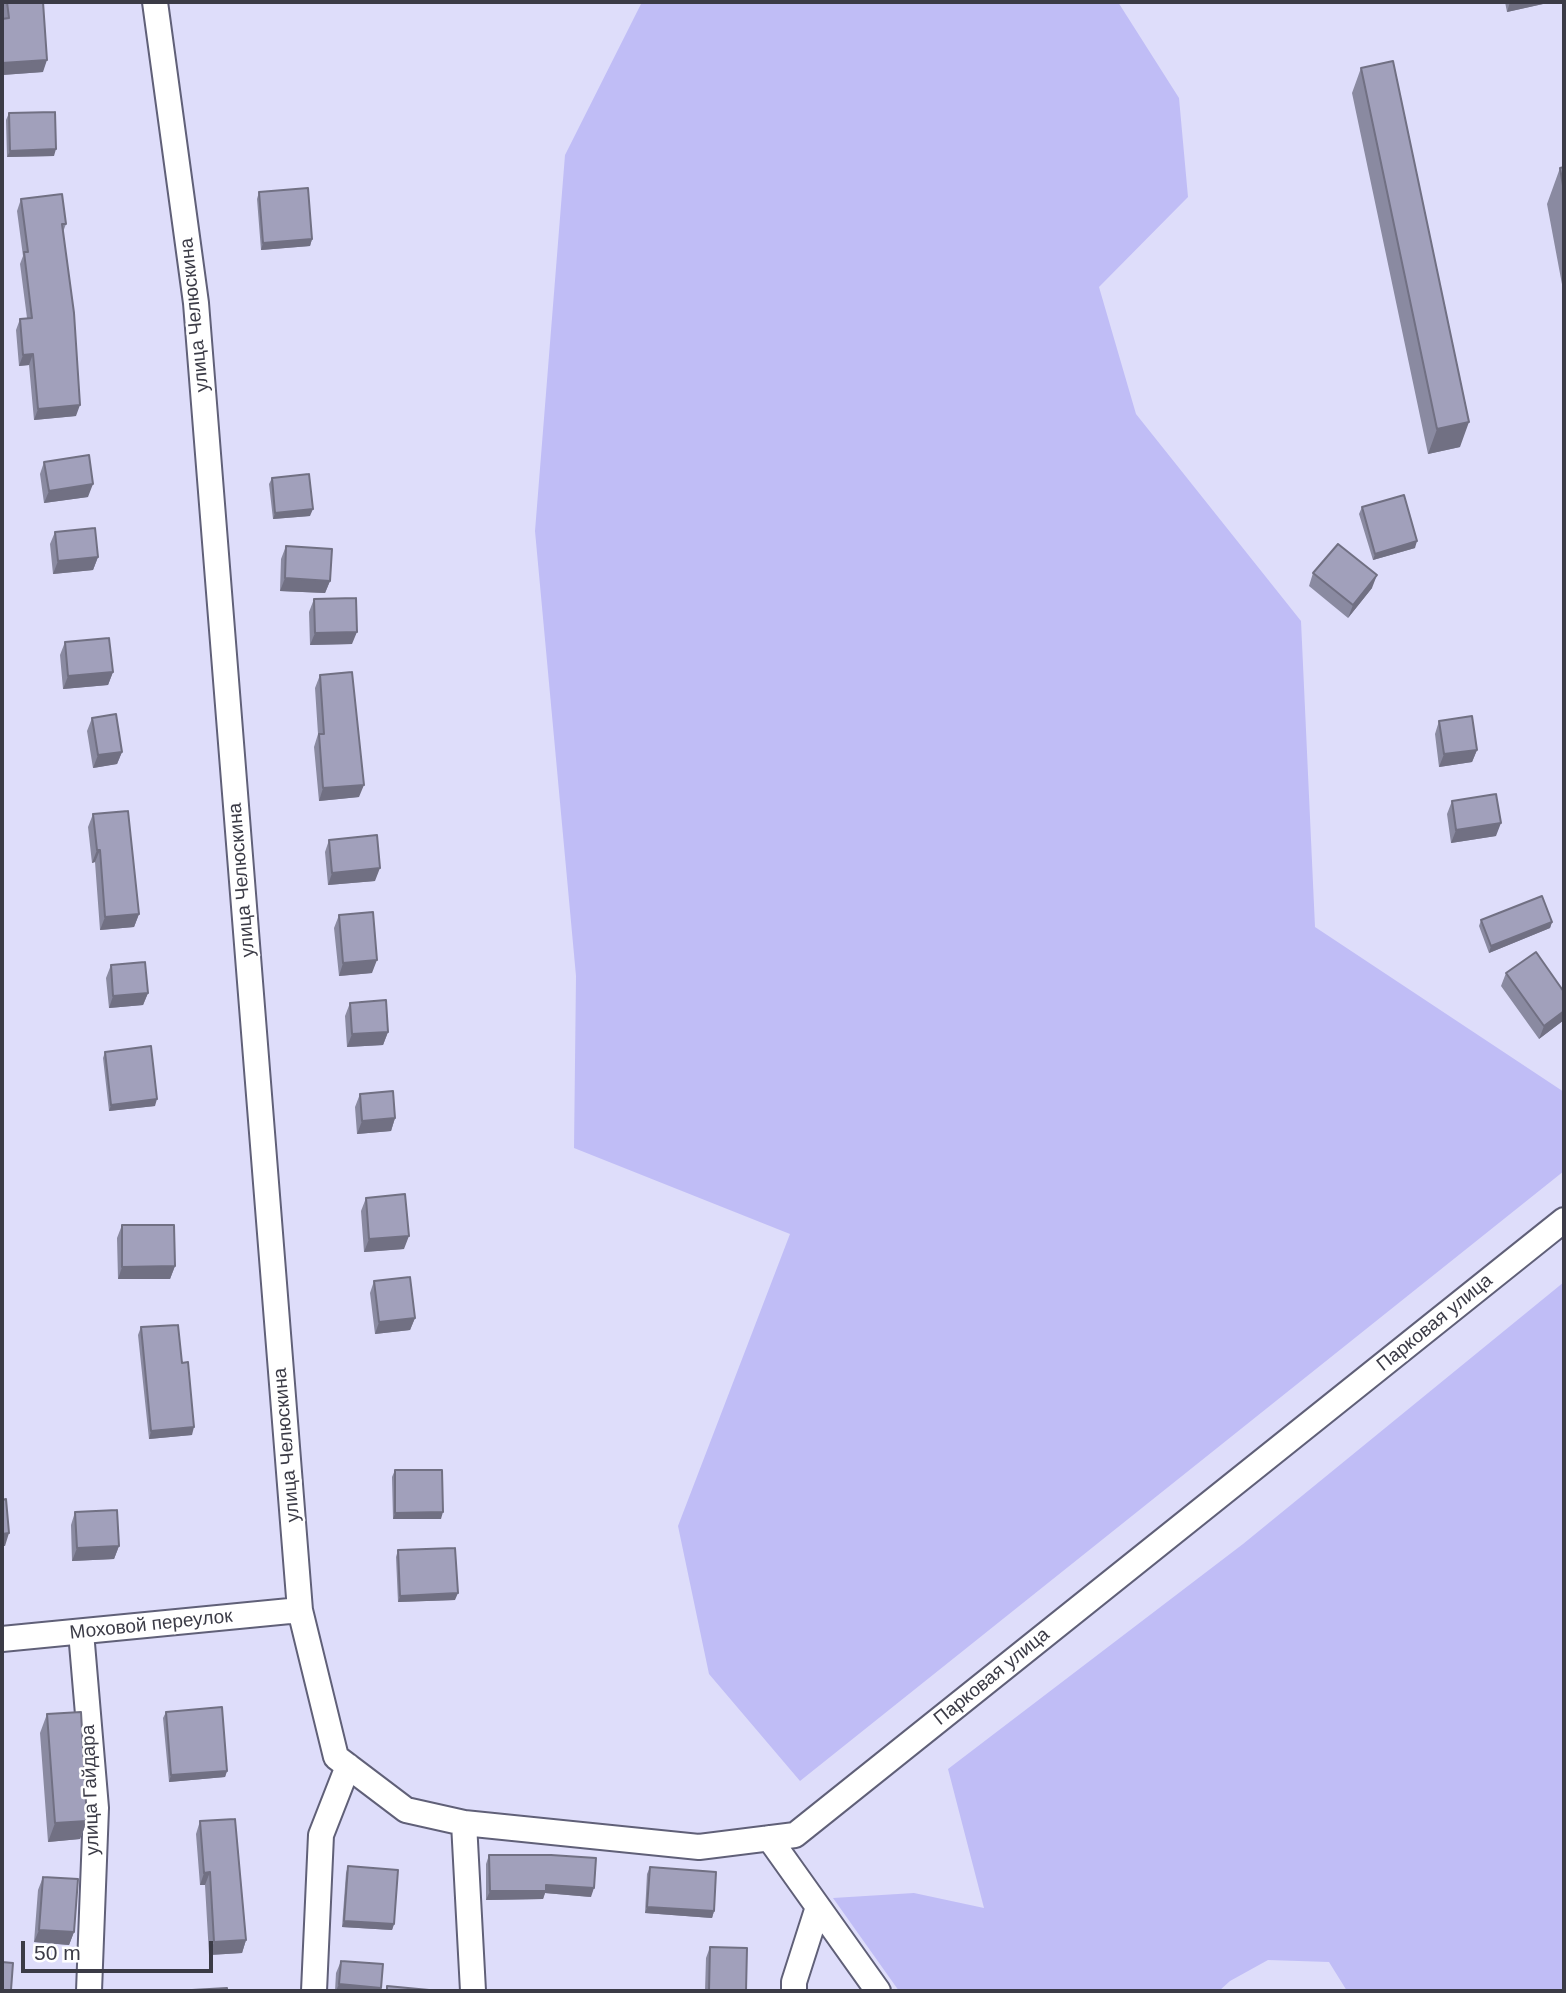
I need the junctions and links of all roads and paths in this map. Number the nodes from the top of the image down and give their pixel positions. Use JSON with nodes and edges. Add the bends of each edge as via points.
{"nodes":[{"id":1,"x":155,"y":2,"type":"edge"},
{"id":2,"x":1564,"y":1220,"type":"edge"},
{"id":3,"x":300,"y":1610,"type":"junction"},
{"id":4,"x":81,"y":1632,"type":"junction"},
{"id":5,"x":2,"y":1639,"type":"edge"},
{"id":6,"x":342,"y":1761,"type":"junction"},
{"id":7,"x":464,"y":1823,"type":"junction"},
{"id":8,"x":769,"y":1838,"type":"junction"},
{"id":9,"x":818,"y":1908,"type":"junction"},
{"id":10,"x":89,"y":1991,"type":"edge"},
{"id":11,"x":314,"y":1991,"type":"edge"},
{"id":12,"x":473,"y":1991,"type":"edge"},
{"id":13,"x":794,"y":1991,"type":"edge"},
{"id":14,"x":878,"y":1991,"type":"edge"}],
"edges":[{"from":1,"to":3,"type":"street","name":"улица Челюскина","via":[[196,303]]},
{"from":2,"to":8,"type":"street","name":"Парковая улица","via":[[795,1835]]},
{"from":3,"to":4,"type":"street","name":"Моховой переулок"},
{"from":3,"to":6,"type":"street","name":"улица Челюскина"},
{"from":4,"to":5,"type":"street","name":"Моховой переулок"},
{"from":4,"to":10,"type":"street","name":"улица Гайдара","via":[[96,1808]]},
{"from":6,"to":7,"type":"street","name":"Парковая улица","via":[[406,1810]]},
{"from":6,"to":11,"type":"street","via":[[321,1835]]},
{"from":7,"to":8,"type":"street","name":"Парковая улица","via":[[699,1847]]},
{"from":7,"to":12,"type":"street"},
{"from":8,"to":9,"type":"street"},
{"from":9,"to":13,"type":"street"},
{"from":9,"to":14,"type":"street"}]}
